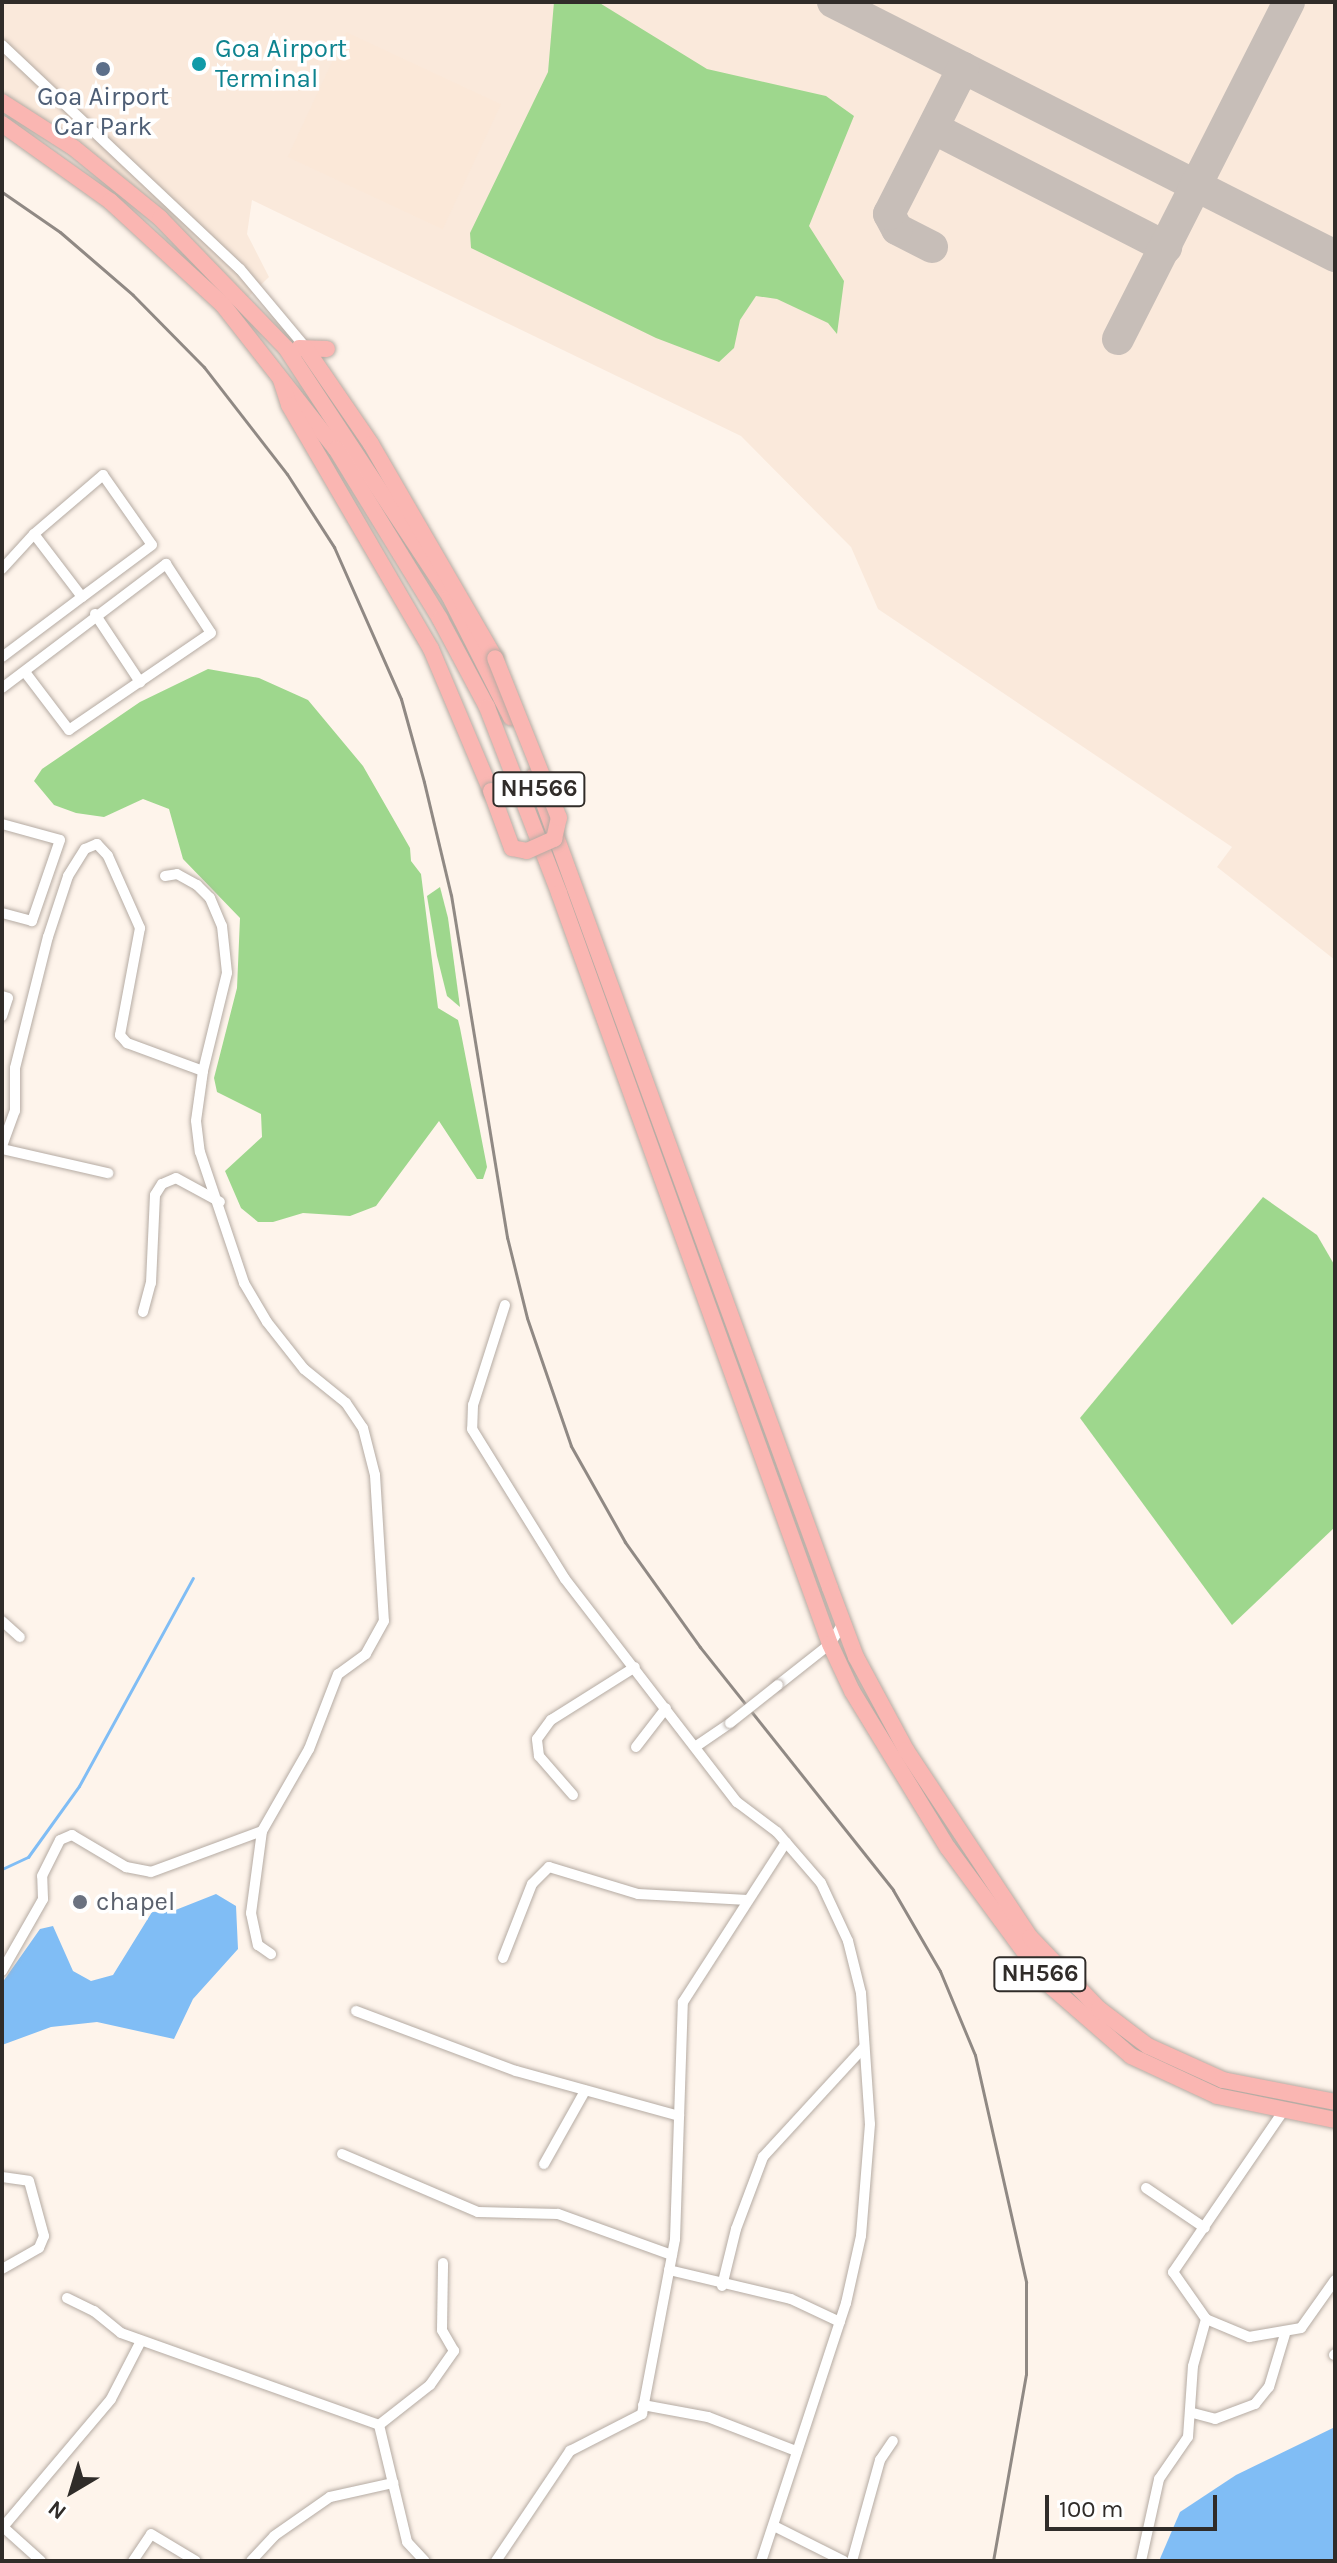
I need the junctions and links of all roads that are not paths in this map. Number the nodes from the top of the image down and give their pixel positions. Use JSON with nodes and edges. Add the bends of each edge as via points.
{"nodes":[{"id":1,"x":2,"y":45,"type":"edge"},
{"id":2,"x":2,"y":102,"type":"edge"},
{"id":3,"x":2,"y":124,"type":"edge"},
{"id":4,"x":286,"y":348,"type":"junction"},
{"id":5,"x":306,"y":349,"type":"junction"},
{"id":6,"x":327,"y":349,"type":"dead end"},
{"id":7,"x":280,"y":373,"type":"junction"},
{"id":8,"x":34,"y":534,"type":"junction"},
{"id":9,"x":2,"y":569,"type":"edge"},
{"id":10,"x":82,"y":597,"type":"junction"},
{"id":11,"x":95,"y":614,"type":"junction"},
{"id":12,"x":2,"y":657,"type":"edge"},
{"id":13,"x":25,"y":672,"type":"junction"},
{"id":14,"x":140,"y":682,"type":"junction"},
{"id":15,"x":2,"y":688,"type":"edge"},
{"id":16,"x":2,"y":824,"type":"edge"},
{"id":17,"x":165,"y":876,"type":"dead end"},
{"id":18,"x":2,"y":913,"type":"edge"},
{"id":19,"x":2,"y":996,"type":"edge"},
{"id":20,"x":2,"y":1016,"type":"edge"},
{"id":21,"x":203,"y":1071,"type":"junction"},
{"id":22,"x":2,"y":1147,"type":"edge"},
{"id":23,"x":108,"y":1173,"type":"dead end"},
{"id":24,"x":220,"y":1202,"type":"junction"},
{"id":25,"x":505,"y":1305,"type":"dead end"},
{"id":26,"x":143,"y":1312,"type":"dead end"},
{"id":27,"x":2,"y":1621,"type":"edge"},
{"id":28,"x":843,"y":1623,"type":"junction"},
{"id":29,"x":20,"y":1637,"type":"dead end"},
{"id":30,"x":830,"y":1644,"type":"junction"},
{"id":31,"x":635,"y":1667,"type":"junction"},
{"id":32,"x":666,"y":1708,"type":"junction"},
{"id":33,"x":636,"y":1747,"type":"dead end"},
{"id":34,"x":695,"y":1747,"type":"junction"},
{"id":35,"x":573,"y":1795,"type":"dead end"},
{"id":36,"x":262,"y":1831,"type":"junction"},
{"id":37,"x":786,"y":1842,"type":"junction"},
{"id":38,"x":748,"y":1900,"type":"junction"},
{"id":39,"x":271,"y":1954,"type":"dead end"},
{"id":40,"x":503,"y":1958,"type":"dead end"},
{"id":41,"x":2,"y":1971,"type":"edge"},
{"id":42,"x":356,"y":2011,"type":"dead end"},
{"id":43,"x":864,"y":2047,"type":"junction"},
{"id":44,"x":585,"y":2091,"type":"junction"},
{"id":45,"x":1335,"y":2102,"type":"edge"},
{"id":46,"x":1282,"y":2113,"type":"junction"},
{"id":47,"x":679,"y":2116,"type":"junction"},
{"id":48,"x":1335,"y":2120,"type":"edge"},
{"id":49,"x":342,"y":2154,"type":"dead end"},
{"id":50,"x":544,"y":2164,"type":"dead end"},
{"id":51,"x":2,"y":2177,"type":"edge"},
{"id":52,"x":1146,"y":2188,"type":"dead end"},
{"id":53,"x":1205,"y":2228,"type":"junction"},
{"id":54,"x":672,"y":2255,"type":"junction"},
{"id":55,"x":443,"y":2263,"type":"dead end"},
{"id":56,"x":2,"y":2269,"type":"edge"},
{"id":57,"x":669,"y":2270,"type":"junction"},
{"id":58,"x":1335,"y":2280,"type":"edge"},
{"id":59,"x":722,"y":2286,"type":"junction"},
{"id":60,"x":67,"y":2298,"type":"dead end"},
{"id":61,"x":1206,"y":2319,"type":"junction"},
{"id":62,"x":840,"y":2322,"type":"junction"},
{"id":63,"x":1285,"y":2334,"type":"junction"},
{"id":64,"x":141,"y":2341,"type":"junction"},
{"id":65,"x":643,"y":2405,"type":"junction"},
{"id":66,"x":1193,"y":2413,"type":"junction"},
{"id":67,"x":379,"y":2425,"type":"junction"},
{"id":68,"x":893,"y":2441,"type":"dead end"},
{"id":69,"x":796,"y":2451,"type":"junction"},
{"id":70,"x":393,"y":2483,"type":"junction"},
{"id":71,"x":774,"y":2526,"type":"junction"},
{"id":72,"x":3,"y":2527,"type":"edge"},
{"id":73,"x":41,"y":2561,"type":"edge"},
{"id":74,"x":133,"y":2561,"type":"edge"},
{"id":75,"x":196,"y":2561,"type":"edge"},
{"id":76,"x":251,"y":2561,"type":"edge"},
{"id":77,"x":425,"y":2561,"type":"edge"},
{"id":78,"x":496,"y":2561,"type":"edge"},
{"id":79,"x":761,"y":2561,"type":"edge"},
{"id":80,"x":844,"y":2561,"type":"edge"},
{"id":81,"x":852,"y":2561,"type":"edge"},
{"id":82,"x":1141,"y":2561,"type":"edge"}],
"edges":[{"from":1,"to":5,"type":"street","via":[[232,261]]},
{"from":2,"to":4,"type":"highway","number":"NH566","via":[[74,148],[160,218],[217,271]]},
{"from":3,"to":7,"type":"highway","number":"NH566","via":[[98,192],[173,257]]},
{"from":4,"to":5,"type":"highway"},
{"from":4,"to":28,"type":"highway","number":"NH566","via":[[450,597],[522,742]]},
{"from":5,"to":6,"type":"highway"},
{"from":5,"to":7,"type":"highway","bridge":true,"via":[[371,444],[495,658],[559,818],[558,832],[546,845],[523,852],[505,839],[462,715],[374,546],[289,405]]},
{"from":7,"to":30,"type":"highway","number":"NH566","via":[[386,528],[487,707]]},
{"from":8,"to":9,"type":"street"},
{"from":8,"to":10,"type":"street"},
{"from":8,"to":10,"type":"street","via":[[103,475],[152,545]]},
{"from":10,"to":12,"type":"street"},
{"from":11,"to":13,"type":"street"},
{"from":11,"to":14,"type":"street"},
{"from":11,"to":14,"type":"street","via":[[166,564],[211,633]]},
{"from":13,"to":14,"type":"street","via":[[69,730]]},
{"from":13,"to":15,"type":"street"},
{"from":16,"to":18,"type":"street","via":[[60,840],[32,921]]},
{"from":17,"to":21,"type":"street","via":[[177,874],[197,885],[210,898],[222,926],[227,973]]},
{"from":19,"to":20,"type":"street","via":[[8,998]]},
{"from":21,"to":22,"type":"street","via":[[127,1043],[120,1035],[140,928],[108,856],[97,844],[85,849],[68,876],[48,937],[18,1053],[15,1111]]},
{"from":21,"to":24,"type":"street","via":[[196,1121],[200,1152]]},
{"from":22,"to":23,"type":"street"},
{"from":24,"to":26,"type":"street","via":[[176,1178],[162,1184],[155,1195],[151,1283]]},
{"from":24,"to":36,"type":"street","via":[[244,1283],[267,1322],[363,1428],[382,1530],[384,1621],[366,1654],[338,1674],[309,1749]]},
{"from":25,"to":31,"type":"street","via":[[473,1405],[472,1429],[530,1531]]},
{"from":27,"to":29,"type":"street"},
{"from":28,"to":30,"type":"street"},
{"from":28,"to":45,"type":"highway","number":"NH566","via":[[878,1702],[953,1823],[1030,1937],[1079,1989],[1148,2046],[1183,2064],[1223,2080]]},
{"from":30,"to":34,"type":"street","bridge":true},
{"from":30,"to":46,"type":"highway","number":"NH566","via":[[852,1691],[948,1848],[1047,1983],[1107,2039],[1156,2071],[1217,2096]]},
{"from":31,"to":32,"type":"street"},
{"from":31,"to":35,"type":"street","via":[[551,1720],[537,1739],[539,1756]]},
{"from":32,"to":33,"type":"street"},
{"from":32,"to":34,"type":"street"},
{"from":34,"to":37,"type":"street","via":[[737,1802]]},
{"from":36,"to":39,"type":"street","via":[[251,1913],[258,1945]]},
{"from":36,"to":41,"type":"street","via":[[151,1872],[118,1863],[72,1835],[60,1840],[42,1876],[43,1899]]},
{"from":37,"to":38,"type":"street"},
{"from":37,"to":43,"type":"street","via":[[821,1883],[848,1941],[861,1993]]},
{"from":38,"to":40,"type":"street","via":[[638,1894],[549,1867],[532,1884]]},
{"from":38,"to":47,"type":"street","via":[[683,2002]]},
{"from":42,"to":44,"type":"street"},
{"from":43,"to":59,"type":"street","via":[[763,2157]]},
{"from":43,"to":62,"type":"street","via":[[870,2124],[861,2236]]},
{"from":44,"to":47,"type":"street"},
{"from":44,"to":50,"type":"street"},
{"from":46,"to":48,"type":"highway","number":"NH566"},
{"from":46,"to":53,"type":"street"},
{"from":47,"to":54,"type":"street"},
{"from":49,"to":54,"type":"street","via":[[478,2212],[558,2214]]},
{"from":51,"to":56,"type":"street","via":[[29,2181],[44,2236],[39,2248]]},
{"from":52,"to":53,"type":"street"},
{"from":53,"to":61,"type":"street","via":[[1173,2272]]},
{"from":54,"to":57,"type":"street"},
{"from":55,"to":67,"type":"street","via":[[442,2330],[454,2351],[430,2385]]},
{"from":57,"to":59,"type":"street"},
{"from":57,"to":65,"type":"street"},
{"from":58,"to":63,"type":"street","via":[[1301,2328]]},
{"from":59,"to":62,"type":"street","via":[[791,2299]]},
{"from":60,"to":64,"type":"street"},
{"from":61,"to":63,"type":"street","via":[[1249,2337]]},
{"from":61,"to":66,"type":"street","via":[[1193,2366]]},
{"from":62,"to":69,"type":"street"},
{"from":63,"to":66,"type":"street","via":[[1269,2387],[1255,2404],[1215,2419]]},
{"from":64,"to":67,"type":"street"},
{"from":64,"to":72,"type":"street","via":[[111,2399]]},
{"from":65,"to":69,"type":"street","via":[[708,2417]]},
{"from":65,"to":78,"type":"street","via":[[642,2414],[570,2451]]},
{"from":66,"to":82,"type":"street","via":[[1188,2437],[1159,2479]]},
{"from":67,"to":70,"type":"street"},
{"from":68,"to":81,"type":"street","via":[[880,2460]]},
{"from":69,"to":71,"type":"street"},
{"from":70,"to":76,"type":"street","via":[[330,2497],[274,2536]]},
{"from":70,"to":77,"type":"street","via":[[407,2542]]},
{"from":71,"to":79,"type":"street"},
{"from":71,"to":80,"type":"street"},
{"from":72,"to":73,"type":"street"},
{"from":74,"to":75,"type":"street","via":[[151,2534]]}]}
